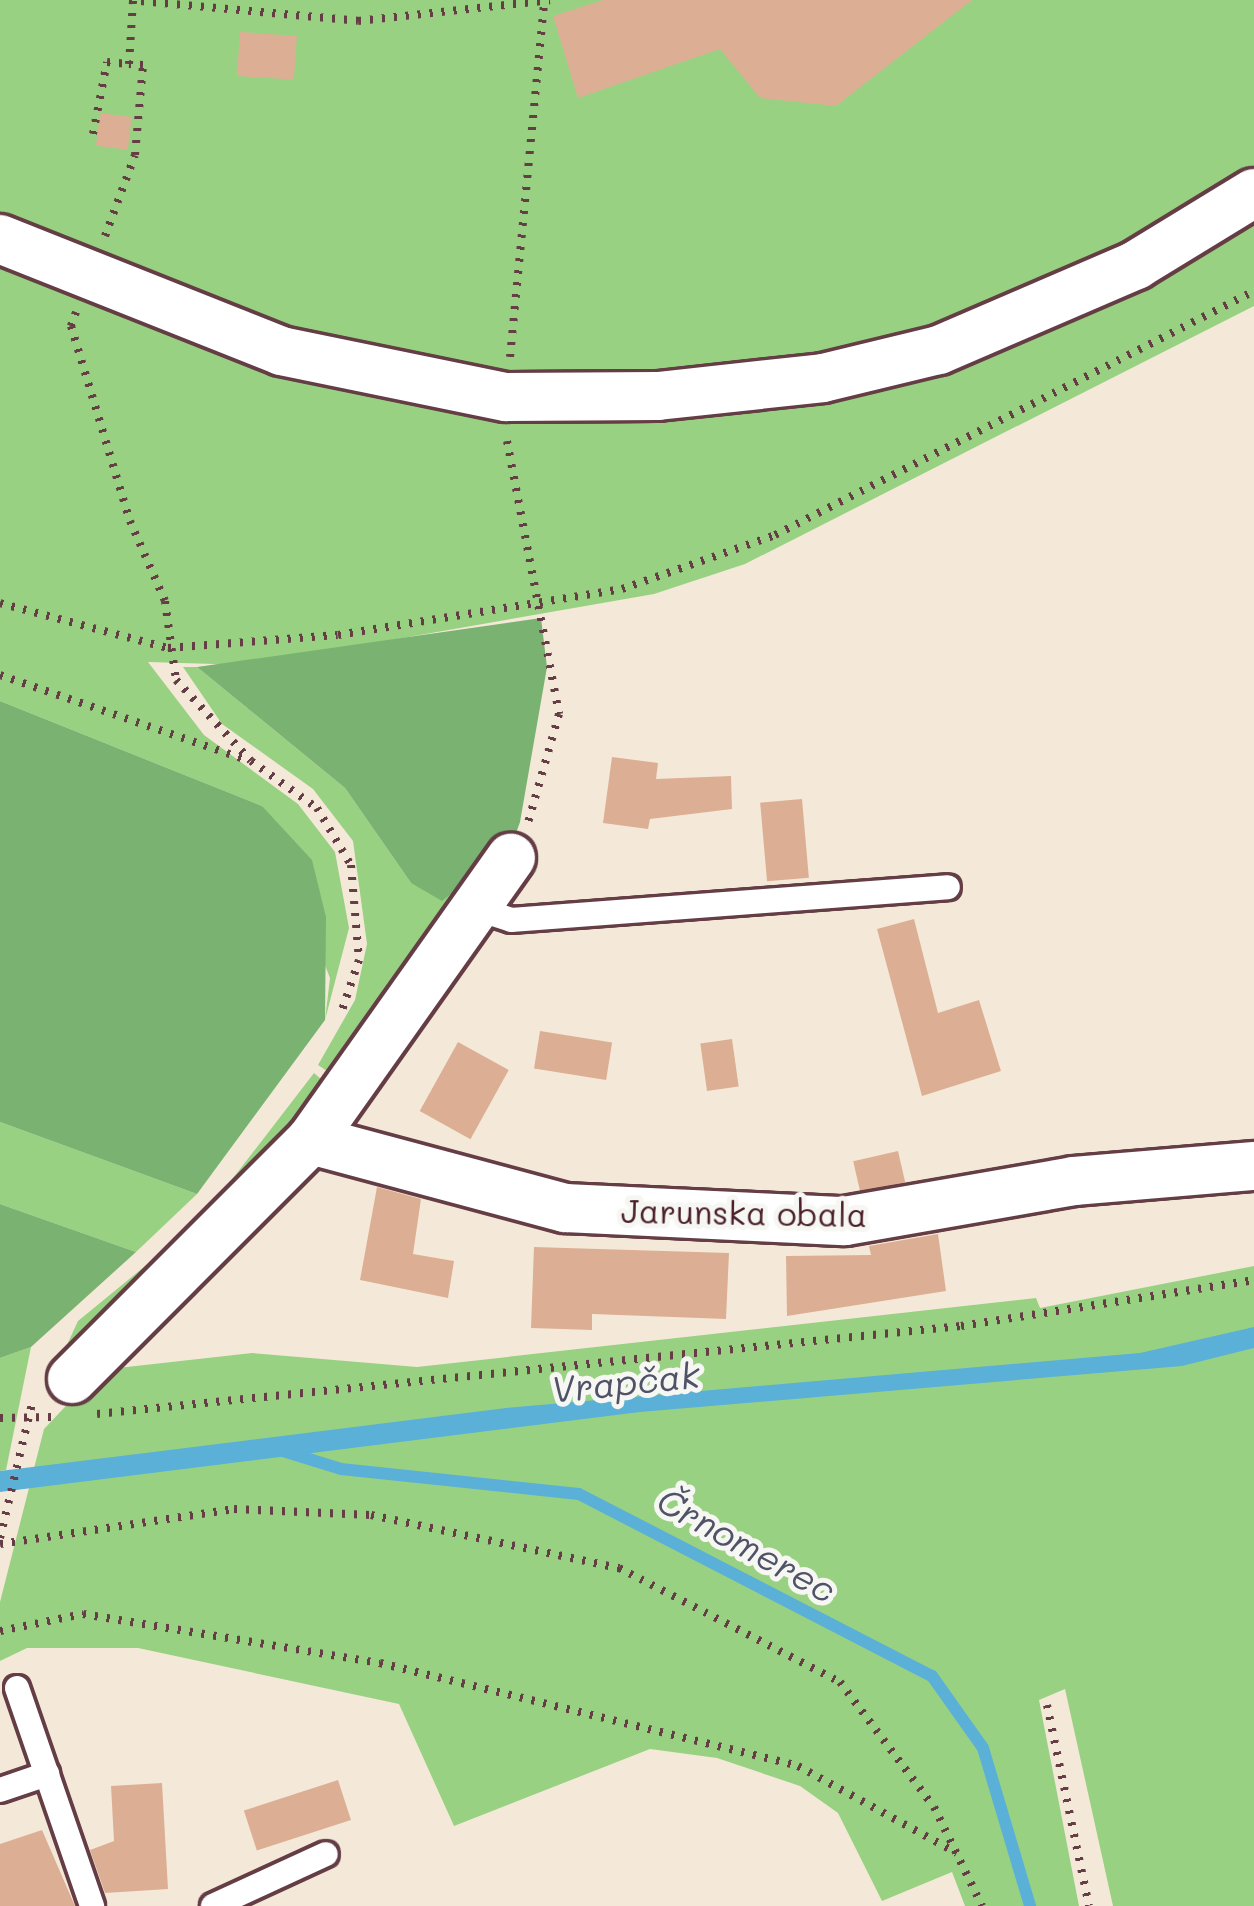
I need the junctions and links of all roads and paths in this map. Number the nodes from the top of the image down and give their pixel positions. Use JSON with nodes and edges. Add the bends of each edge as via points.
{"nodes":[{"id":1,"x":131,"y":0,"type":"edge"},
{"id":2,"x":547,"y":1,"type":"edge"},
{"id":3,"x":129,"y":64,"type":"junction"},
{"id":4,"x":93,"y":134,"type":"dead end"},
{"id":5,"x":1254,"y":194,"type":"edge"},
{"id":6,"x":0,"y":239,"type":"edge"},
{"id":7,"x":98,"y":256,"type":"dead end"},
{"id":8,"x":1254,"y":291,"type":"edge"},
{"id":9,"x":71,"y":326,"type":"dead end"},
{"id":10,"x":508,"y":377,"type":"dead end"},
{"id":11,"x":507,"y":427,"type":"dead end"},
{"id":12,"x":540,"y":602,"type":"junction"},
{"id":13,"x":0,"y":603,"type":"edge"},
{"id":14,"x":168,"y":648,"type":"junction"},
{"id":15,"x":0,"y":675,"type":"edge"},
{"id":16,"x":251,"y":761,"type":"junction"},
{"id":17,"x":511,"y":858,"type":"joint"},
{"id":18,"x":948,"y":887,"type":"dead end"},
{"id":19,"x":478,"y":909,"type":"junction"},
{"id":20,"x":331,"y":1030,"type":"dead end"},
{"id":21,"x":311,"y":1140,"type":"junction"},
{"id":22,"x":1254,"y":1166,"type":"edge"},
{"id":23,"x":1254,"y":1280,"type":"edge"},
{"id":24,"x":66,"y":1399,"type":"junction"},
{"id":25,"x":0,"y":1418,"type":"edge"},
{"id":26,"x":28,"y":1422,"type":"junction"},
{"id":27,"x":1,"y":1538,"type":"edge"},
{"id":28,"x":0,"y":1631,"type":"edge"},
{"id":29,"x":17,"y":1688,"type":"dead end"},
{"id":30,"x":1047,"y":1705,"type":"dead end"},
{"id":31,"x":46,"y":1774,"type":"junction"},
{"id":32,"x":0,"y":1790,"type":"edge"},
{"id":33,"x":326,"y":1854,"type":"dead end"},
{"id":34,"x":958,"y":1854,"type":"junction"},
{"id":35,"x":92,"y":1906,"type":"edge"},
{"id":36,"x":213,"y":1906,"type":"edge"},
{"id":37,"x":982,"y":1906,"type":"edge"},
{"id":38,"x":1090,"y":1906,"type":"edge"}],
"edges":[{"from":1,"to":2,"type":"path","via":[[358,21]]},
{"from":1,"to":3,"type":"path"},
{"from":2,"to":10,"type":"path"},
{"from":3,"to":4,"type":"path","via":[[107,62]]},
{"from":3,"to":7,"type":"path","via":[[143,65],[135,155]]},
{"from":5,"to":6,"type":"street","via":[[1116,274],[939,350],[823,378],[658,396],[506,397],[281,351]]},
{"from":8,"to":12,"type":"path","via":[[775,535],[622,589]]},
{"from":9,"to":14,"type":"path","via":[[165,601]]},
{"from":11,"to":12,"type":"path","via":[[512,508]]},
{"from":12,"to":14,"type":"path"},
{"from":12,"to":17,"type":"path","via":[[557,744]]},
{"from":13,"to":14,"type":"path"},
{"from":14,"to":16,"type":"path","via":[[176,680]]},
{"from":15,"to":16,"type":"path"},
{"from":16,"to":20,"type":"path","via":[[317,808],[351,865],[358,960]]},
{"from":17,"to":19,"type":"street"},
{"from":18,"to":19,"type":"lane","via":[[511,920]]},
{"from":19,"to":21,"type":"street"},
{"from":21,"to":22,"type":"street","name":"Jarunska obala","via":[[565,1208],[845,1221],[1074,1180]]},
{"from":21,"to":24,"type":"street"},
{"from":23,"to":24,"type":"path","via":[[961,1326]]},
{"from":24,"to":26,"type":"path"},
{"from":24,"to":26,"type":"path"},
{"from":25,"to":26,"type":"path"},
{"from":26,"to":27,"type":"path"},
{"from":27,"to":34,"type":"path","via":[[234,1508],[371,1514],[619,1568],[840,1682],[870,1709]]},
{"from":28,"to":34,"type":"path","via":[[82,1614],[556,1704],[798,1766]]},
{"from":29,"to":31,"type":"lane"},
{"from":30,"to":38,"type":"path"},
{"from":31,"to":32,"type":"lane"},
{"from":31,"to":35,"type":"lane"},
{"from":33,"to":36,"type":"lane"},
{"from":34,"to":37,"type":"path"}]}
